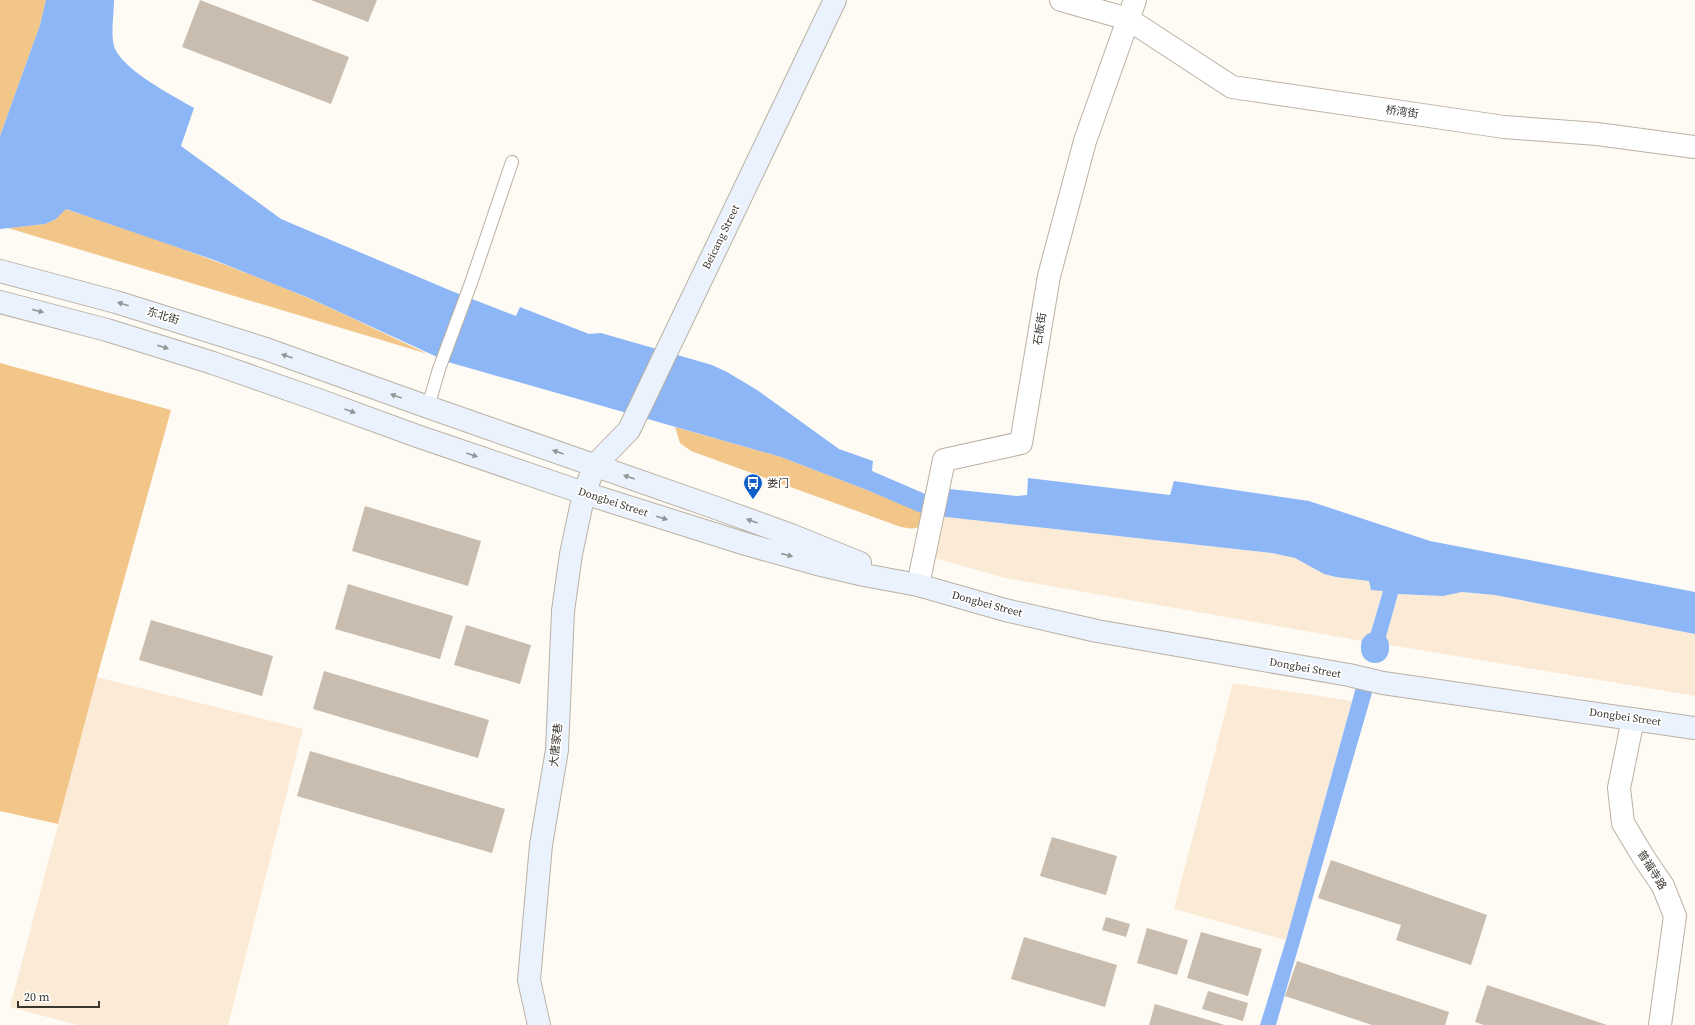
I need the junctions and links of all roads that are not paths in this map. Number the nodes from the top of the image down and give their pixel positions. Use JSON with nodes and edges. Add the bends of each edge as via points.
{"nodes":[{"id":1,"x":835,"y":0,"type":"edge"},
{"id":2,"x":1062,"y":0,"type":"edge"},
{"id":3,"x":1132,"y":10,"type":"edge"},
{"id":4,"x":1695,"y":147,"type":"edge"},
{"id":5,"x":512,"y":162,"type":"dead end"},
{"id":6,"x":0,"y":271,"type":"edge"},
{"id":7,"x":0,"y":302,"type":"edge"},
{"id":8,"x":324,"y":369,"type":"joint"},
{"id":9,"x":428,"y":407,"type":"junction"},
{"id":10,"x":595,"y":465,"type":"junction"},
{"id":11,"x":584,"y":493,"type":"junction"},
{"id":12,"x":918,"y":585,"type":"junction"},
{"id":13,"x":1633,"y":718,"type":"junction"},
{"id":14,"x":1695,"y":728,"type":"edge"},
{"id":15,"x":539,"y":1025,"type":"edge"},
{"id":16,"x":1660,"y":1025,"type":"edge"}],
"edges":[{"from":1,"to":10,"type":"main road","name":"Beicang Street","via":[[629,430]]},
{"from":2,"to":3,"type":"street","name":"桥湾街"},
{"from":3,"to":4,"type":"street","name":"桥湾街","via":[[1232,87],[1504,127],[1596,134]]},
{"from":3,"to":12,"type":"street","name":"石板街","via":[[1085,141],[1049,276],[1021,443],[944,460]]},
{"from":5,"to":9,"type":"lane"},
{"from":8,"to":6,"type":"main road","name":"东北街","one_way":true,"via":[[176,320],[62,286]]},
{"from":7,"to":11,"type":"main road","name":"Dongbei Street","one_way":true,"via":[[107,330],[234,370]]},
{"from":9,"to":8,"type":"main road","name":"Dongbei Street","one_way":true},
{"from":10,"to":9,"type":"main road","name":"Dongbei Street","one_way":true},
{"from":10,"to":11,"type":"main road","name":"大唐家巷"},
{"from":12,"to":10,"type":"main road","name":"Dongbei Street","one_way":true,"via":[[791,535]]},
{"from":11,"to":12,"type":"main road","name":"Dongbei Street","one_way":true,"via":[[810,562]]},
{"from":11,"to":15,"type":"main road","name":"大唐家巷","via":[[563,610],[557,750],[541,845],[534,913],[529,980]]},
{"from":12,"to":13,"type":"main road","name":"Dongbei Street","via":[[1043,619],[1161,643],[1383,683]]},
{"from":13,"to":14,"type":"main road","name":"Dongbei Street"},
{"from":13,"to":16,"type":"street","name":"普福寺路","via":[[1619,788],[1623,823],[1663,886],[1675,916]]}]}
